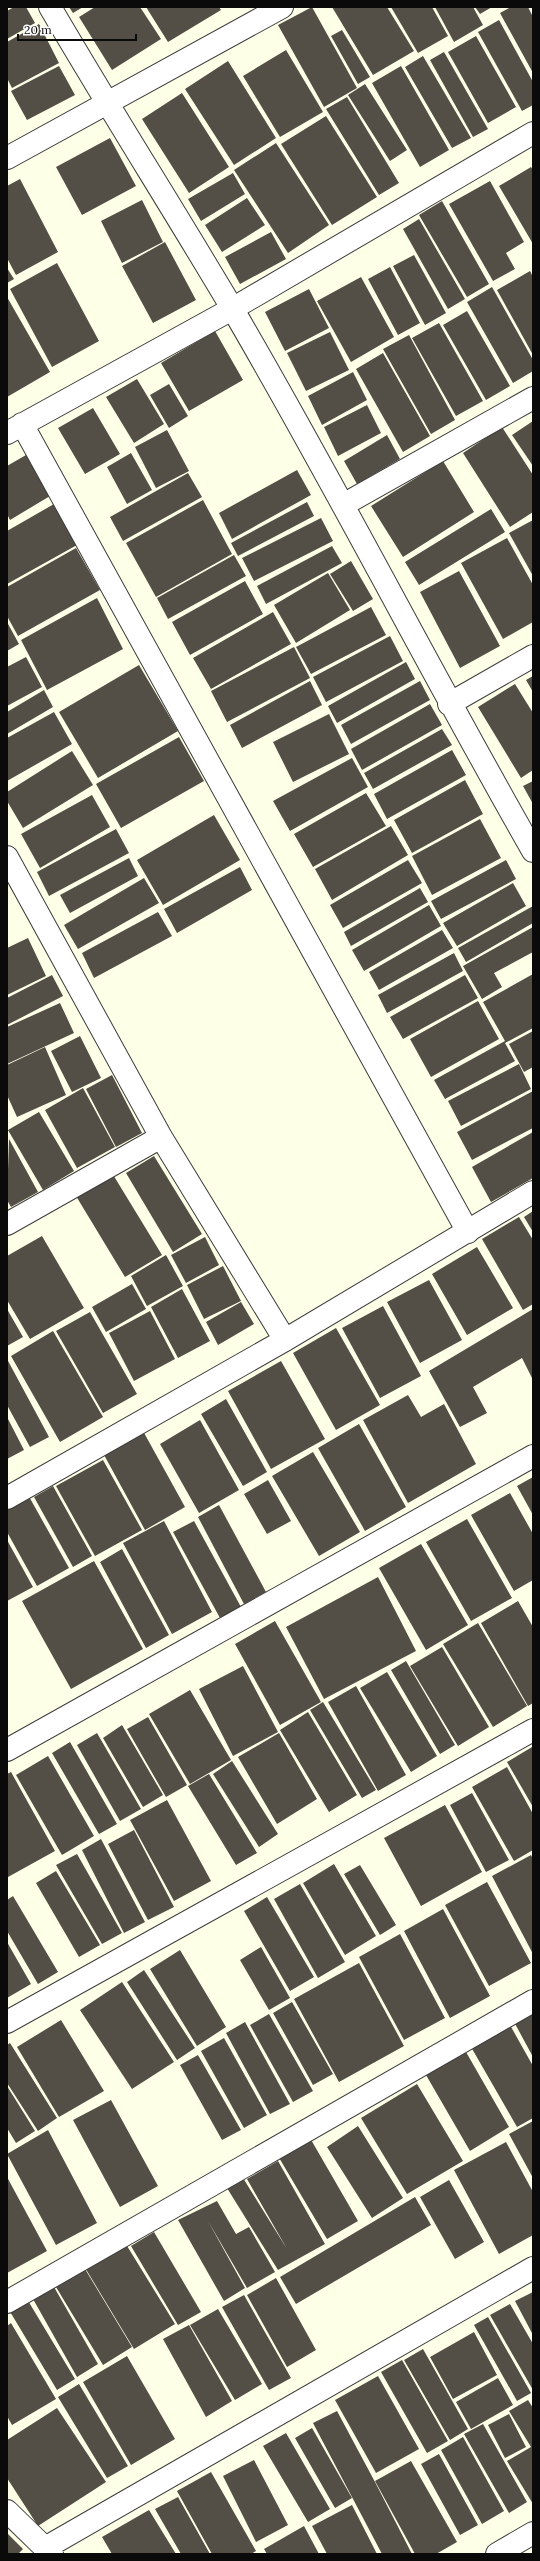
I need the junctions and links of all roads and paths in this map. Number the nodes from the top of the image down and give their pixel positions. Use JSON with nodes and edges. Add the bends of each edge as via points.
{"nodes":[{"id":1,"x":50,"y":7,"type":"edge"},
{"id":2,"x":282,"y":7,"type":"edge"},
{"id":3,"x":107,"y":104,"type":"junction"},
{"id":4,"x":533,"y":133,"type":"edge"},
{"id":5,"x":7,"y":158,"type":"edge"},
{"id":6,"x":232,"y":309,"type":"junction"},
{"id":7,"x":533,"y":398,"type":"edge"},
{"id":8,"x":15,"y":428,"type":"edge"},
{"id":9,"x":343,"y":504,"type":"junction"},
{"id":10,"x":533,"y":656,"type":"edge"},
{"id":11,"x":449,"y":704,"type":"junction"},
{"id":12,"x":533,"y":851,"type":"edge"},
{"id":13,"x":7,"y":857,"type":"edge"},
{"id":14,"x":161,"y":1138,"type":"junction"},
{"id":15,"x":533,"y":1192,"type":"edge"},
{"id":16,"x":7,"y":1224,"type":"edge"},
{"id":17,"x":468,"y":1232,"type":"junction"},
{"id":18,"x":285,"y":1340,"type":"junction"},
{"id":19,"x":533,"y":1456,"type":"edge"},
{"id":20,"x":7,"y":1498,"type":"edge"},
{"id":21,"x":533,"y":1730,"type":"edge"},
{"id":22,"x":7,"y":1750,"type":"edge"},
{"id":23,"x":533,"y":2001,"type":"edge"},
{"id":24,"x":7,"y":2022,"type":"edge"},
{"id":25,"x":533,"y":2268,"type":"edge"},
{"id":26,"x":7,"y":2302,"type":"edge"},
{"id":27,"x":7,"y":2511,"type":"edge"},
{"id":28,"x":533,"y":2534,"type":"edge"},
{"id":29,"x":48,"y":2551,"type":"edge"},
{"id":30,"x":497,"y":2554,"type":"edge"}],
"edges":[{"from":1,"to":3,"type":"street"},
{"from":2,"to":3,"type":"street"},
{"from":3,"to":5,"type":"street"},
{"from":3,"to":6,"type":"street"},
{"from":4,"to":6,"type":"street"},
{"from":6,"to":8,"type":"street"},
{"from":6,"to":9,"type":"street"},
{"from":7,"to":9,"type":"street"},
{"from":8,"to":17,"type":"street"},
{"from":9,"to":11,"type":"street"},
{"from":10,"to":11,"type":"street"},
{"from":11,"to":12,"type":"street"},
{"from":13,"to":14,"type":"street"},
{"from":14,"to":16,"type":"street"},
{"from":14,"to":18,"type":"street"},
{"from":15,"to":17,"type":"street"},
{"from":17,"to":18,"type":"street"},
{"from":18,"to":20,"type":"street"},
{"from":19,"to":22,"type":"street"},
{"from":21,"to":24,"type":"street"},
{"from":23,"to":26,"type":"street"},
{"from":25,"to":29,"type":"street"},
{"from":27,"to":29,"type":"street"},
{"from":28,"to":30,"type":"street"}]}
